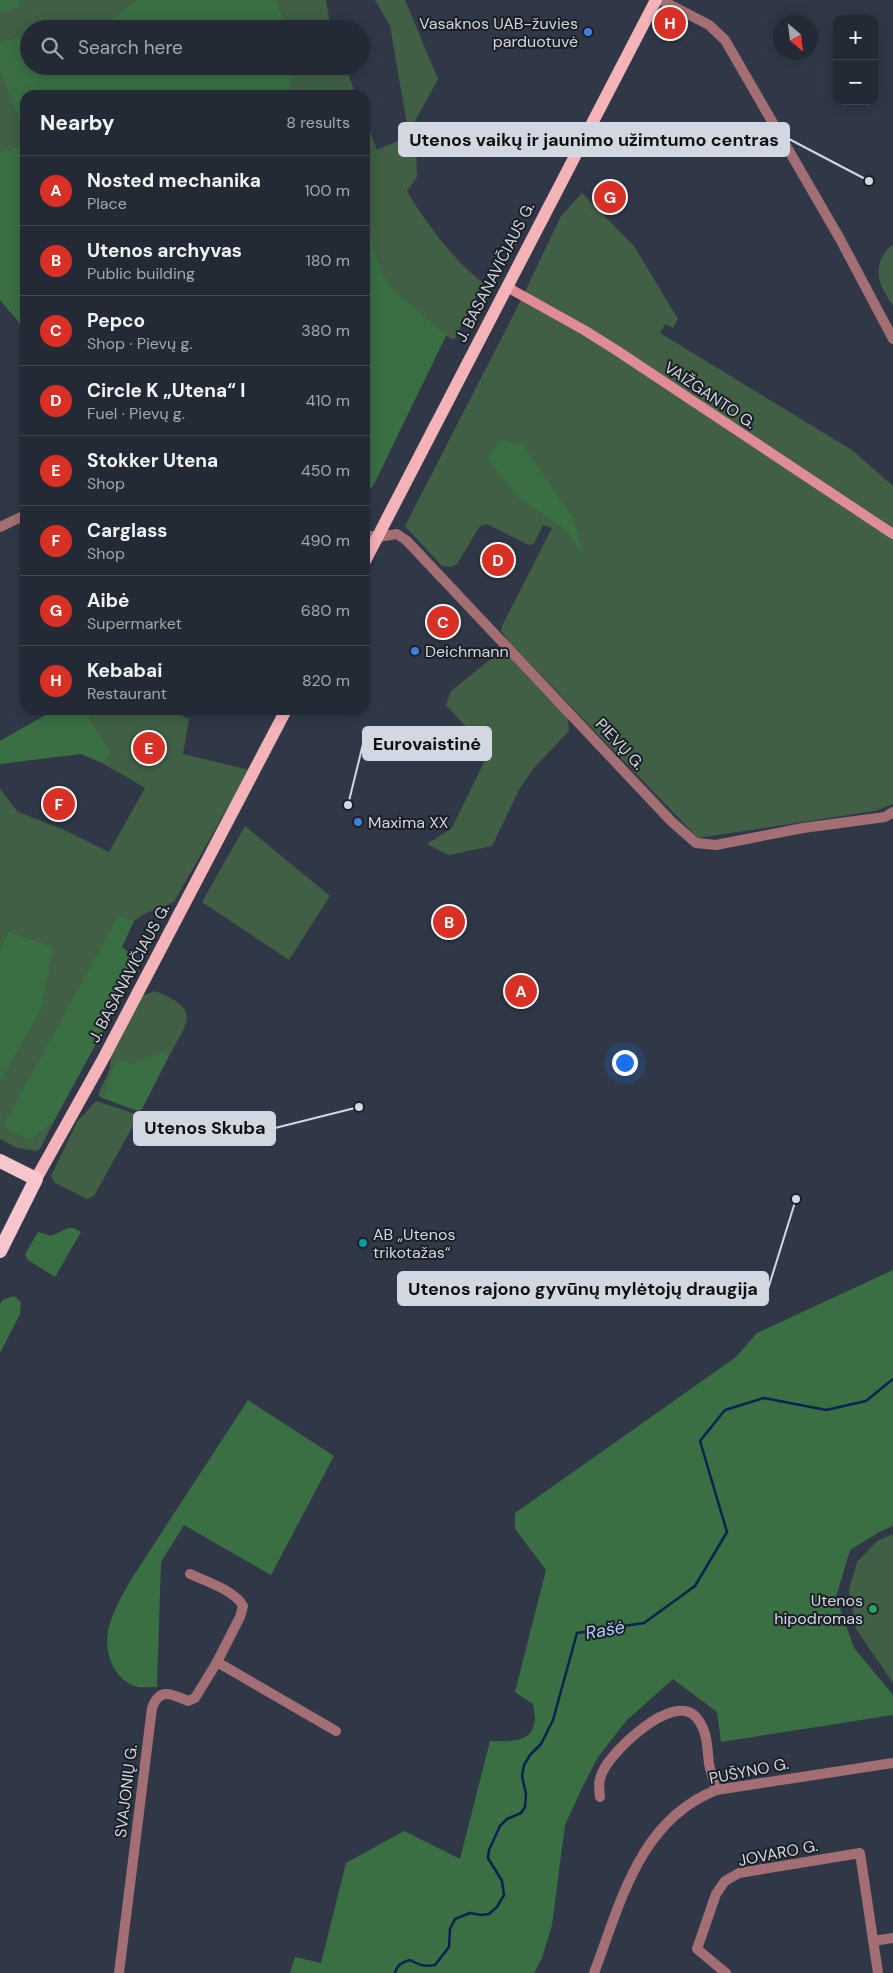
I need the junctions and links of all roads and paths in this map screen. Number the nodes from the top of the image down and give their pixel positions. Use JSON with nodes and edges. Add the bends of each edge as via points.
{"nodes":[{"id":1,"x":656,"y":0,"type":"edge"},
{"id":2,"x":661,"y":0,"type":"edge"},
{"id":3,"x":507,"y":287,"type":"junction"},
{"id":4,"x":893,"y":339,"type":"edge"},
{"id":5,"x":20,"y":517,"type":"edge"},
{"id":6,"x":0,"y":527,"type":"edge"},
{"id":7,"x":893,"y":534,"type":"edge"},
{"id":8,"x":371,"y":536,"type":"edge"},
{"id":9,"x":283,"y":715,"type":"edge"},
{"id":10,"x":893,"y":812,"type":"edge"},
{"id":11,"x":0,"y":1161,"type":"edge"},
{"id":12,"x":36,"y":1179,"type":"junction"},
{"id":13,"x":0,"y":1250,"type":"edge"},
{"id":14,"x":190,"y":1574,"type":"dead end"},
{"id":15,"x":217,"y":1662,"type":"junction"},
{"id":16,"x":336,"y":1731,"type":"dead end"},
{"id":17,"x":893,"y":1763,"type":"edge"},
{"id":18,"x":716,"y":1790,"type":"junction"},
{"id":19,"x":600,"y":1797,"type":"dead end"},
{"id":20,"x":893,"y":1938,"type":"edge"},
{"id":21,"x":873,"y":1941,"type":"junction"},
{"id":22,"x":119,"y":1973,"type":"edge"},
{"id":23,"x":594,"y":1973,"type":"edge"},
{"id":24,"x":726,"y":1973,"type":"edge"},
{"id":25,"x":878,"y":1973,"type":"edge"}],
"edges":[{"from":1,"to":3,"type":"main road","name":"J. BASANAVIČIAUS G."},
{"from":2,"to":4,"type":"street","via":[[709,25],[725,40],[840,239]]},
{"from":3,"to":7,"type":"main road","name":"VAIŽGANTO G.","via":[[616,350]]},
{"from":3,"to":8,"type":"main road","name":"J. BASANAVIČIAUS G."},
{"from":5,"to":6,"type":"street"},
{"from":8,"to":10,"type":"street","name":"PIEVŲ G.","via":[[397,534],[407,541],[671,821],[696,843],[742,841],[804,828],[885,817]]},
{"from":9,"to":12,"type":"main road","name":"J. BASANAVIČIAUS G.","via":[[102,1061]]},
{"from":11,"to":12,"type":"highway"},
{"from":12,"to":13,"type":"highway","name":"J. BASANAVIČIAUS G."},
{"from":14,"to":15,"type":"street","name":"SVAJONIŲ G.","via":[[234,1595],[243,1606]]},
{"from":15,"to":16,"type":"street"},
{"from":15,"to":22,"type":"street","name":"SVAJONIŲ G.","via":[[195,1698],[188,1701],[170,1693],[163,1694],[156,1698],[152,1708]]},
{"from":17,"to":18,"type":"street","name":"PUŠYNO G."},
{"from":18,"to":19,"type":"street","via":[[702,1726],[689,1711],[678,1710],[646,1725],[620,1748],[603,1771]]},
{"from":18,"to":23,"type":"street","name":"PUŠYNO G.","via":[[686,1805],[662,1826],[648,1846],[634,1868]]},
{"from":20,"to":21,"type":"street"},
{"from":21,"to":24,"type":"street","name":"JOVARO G.","via":[[860,1853],[739,1873],[725,1881],[716,1894],[697,1949]]},
{"from":21,"to":25,"type":"street","name":"JOVARO G."}]}
